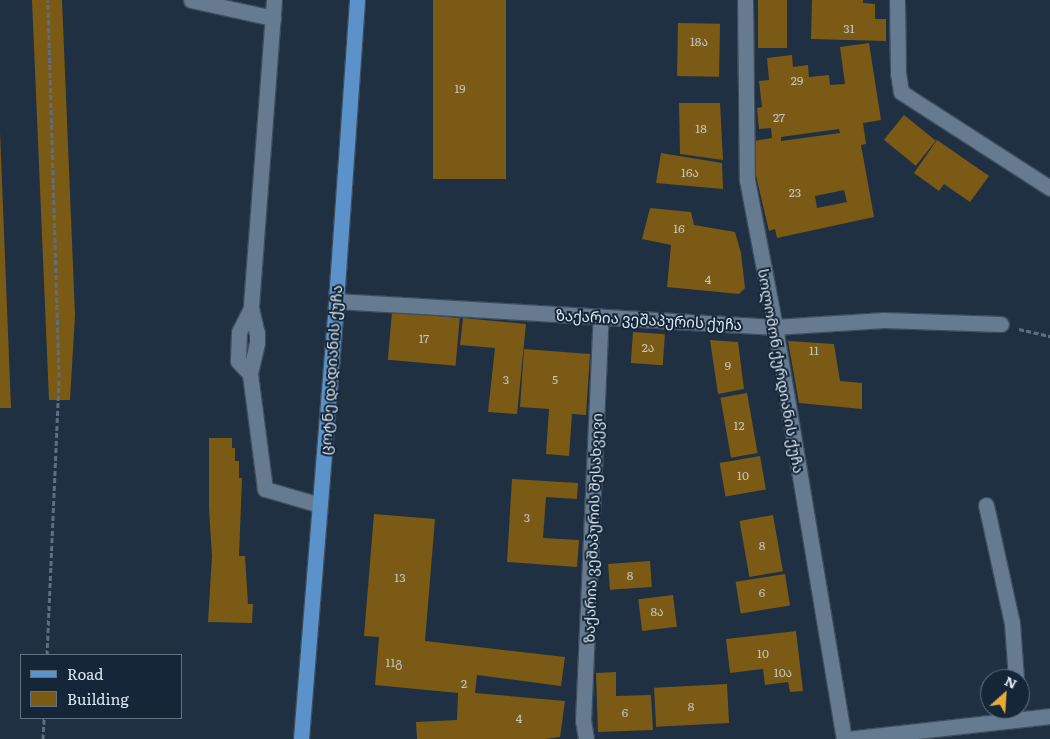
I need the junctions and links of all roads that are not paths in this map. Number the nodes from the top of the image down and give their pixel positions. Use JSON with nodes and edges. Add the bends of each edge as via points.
{"nodes":[{"id":1,"x":191,"y":0,"type":"edge"},
{"id":2,"x":274,"y":0,"type":"edge"},
{"id":3,"x":357,"y":0,"type":"edge"},
{"id":4,"x":745,"y":0,"type":"edge"},
{"id":5,"x":897,"y":0,"type":"edge"},
{"id":6,"x":273,"y":18,"type":"junction"},
{"id":7,"x":1050,"y":188,"type":"edge"},
{"id":8,"x":336,"y":300,"type":"junction"},
{"id":9,"x":601,"y":316,"type":"junction"},
{"id":10,"x":1001,"y":324,"type":"road end"},
{"id":11,"x":775,"y":327,"type":"junction"},
{"id":12,"x":320,"y":505,"type":"junction"},
{"id":13,"x":986,"y":505,"type":"dead end"},
{"id":14,"x":1015,"y":669,"type":"edge"},
{"id":15,"x":1030,"y":715,"type":"edge"},
{"id":16,"x":1050,"y":716,"type":"edge"},
{"id":17,"x":984,"y":719,"type":"edge"},
{"id":18,"x":301,"y":739,"type":"edge"},
{"id":19,"x":586,"y":739,"type":"edge"},
{"id":20,"x":845,"y":739,"type":"edge"}],
"edges":[{"from":1,"to":6,"type":"street"},
{"from":2,"to":6,"type":"street"},
{"from":3,"to":8,"type":"main road","name":"ცოტნე დადიანის ქუჩა"},
{"from":4,"to":11,"type":"street","name":"სოლომონ ქურდიანის ქუჩა","via":[[747,180]]},
{"from":5,"to":7,"type":"street","via":[[901,92]]},
{"from":6,"to":12,"type":"street","via":[[251,308],[239,332],[238,361],[250,374],[265,489]]},
{"from":8,"to":9,"type":"street","name":"ზაქარია ვეშაპურის ქუჩა"},
{"from":8,"to":12,"type":"main road","name":"ცოტნე დადიანის ქუჩა"},
{"from":9,"to":11,"type":"street","name":"ზაქარია ვეშაპურის ქუჩა"},
{"from":9,"to":19,"type":"street","name":"ზაქარია ვეშაპურის შესახვევი","via":[[583,721]]},
{"from":10,"to":11,"type":"street","name":"ზაქარია ვეშაპურის ქუჩა","via":[[884,320]]},
{"from":11,"to":20,"type":"street","name":"სოლომონ ქურდიანის ქუჩა"},
{"from":12,"to":18,"type":"main road","name":"ცოტნე დადიანის ქუჩა"},
{"from":13,"to":14,"type":"street","via":[[1012,623]]},
{"from":15,"to":16,"type":"street"},
{"from":17,"to":20,"type":"street"}]}
